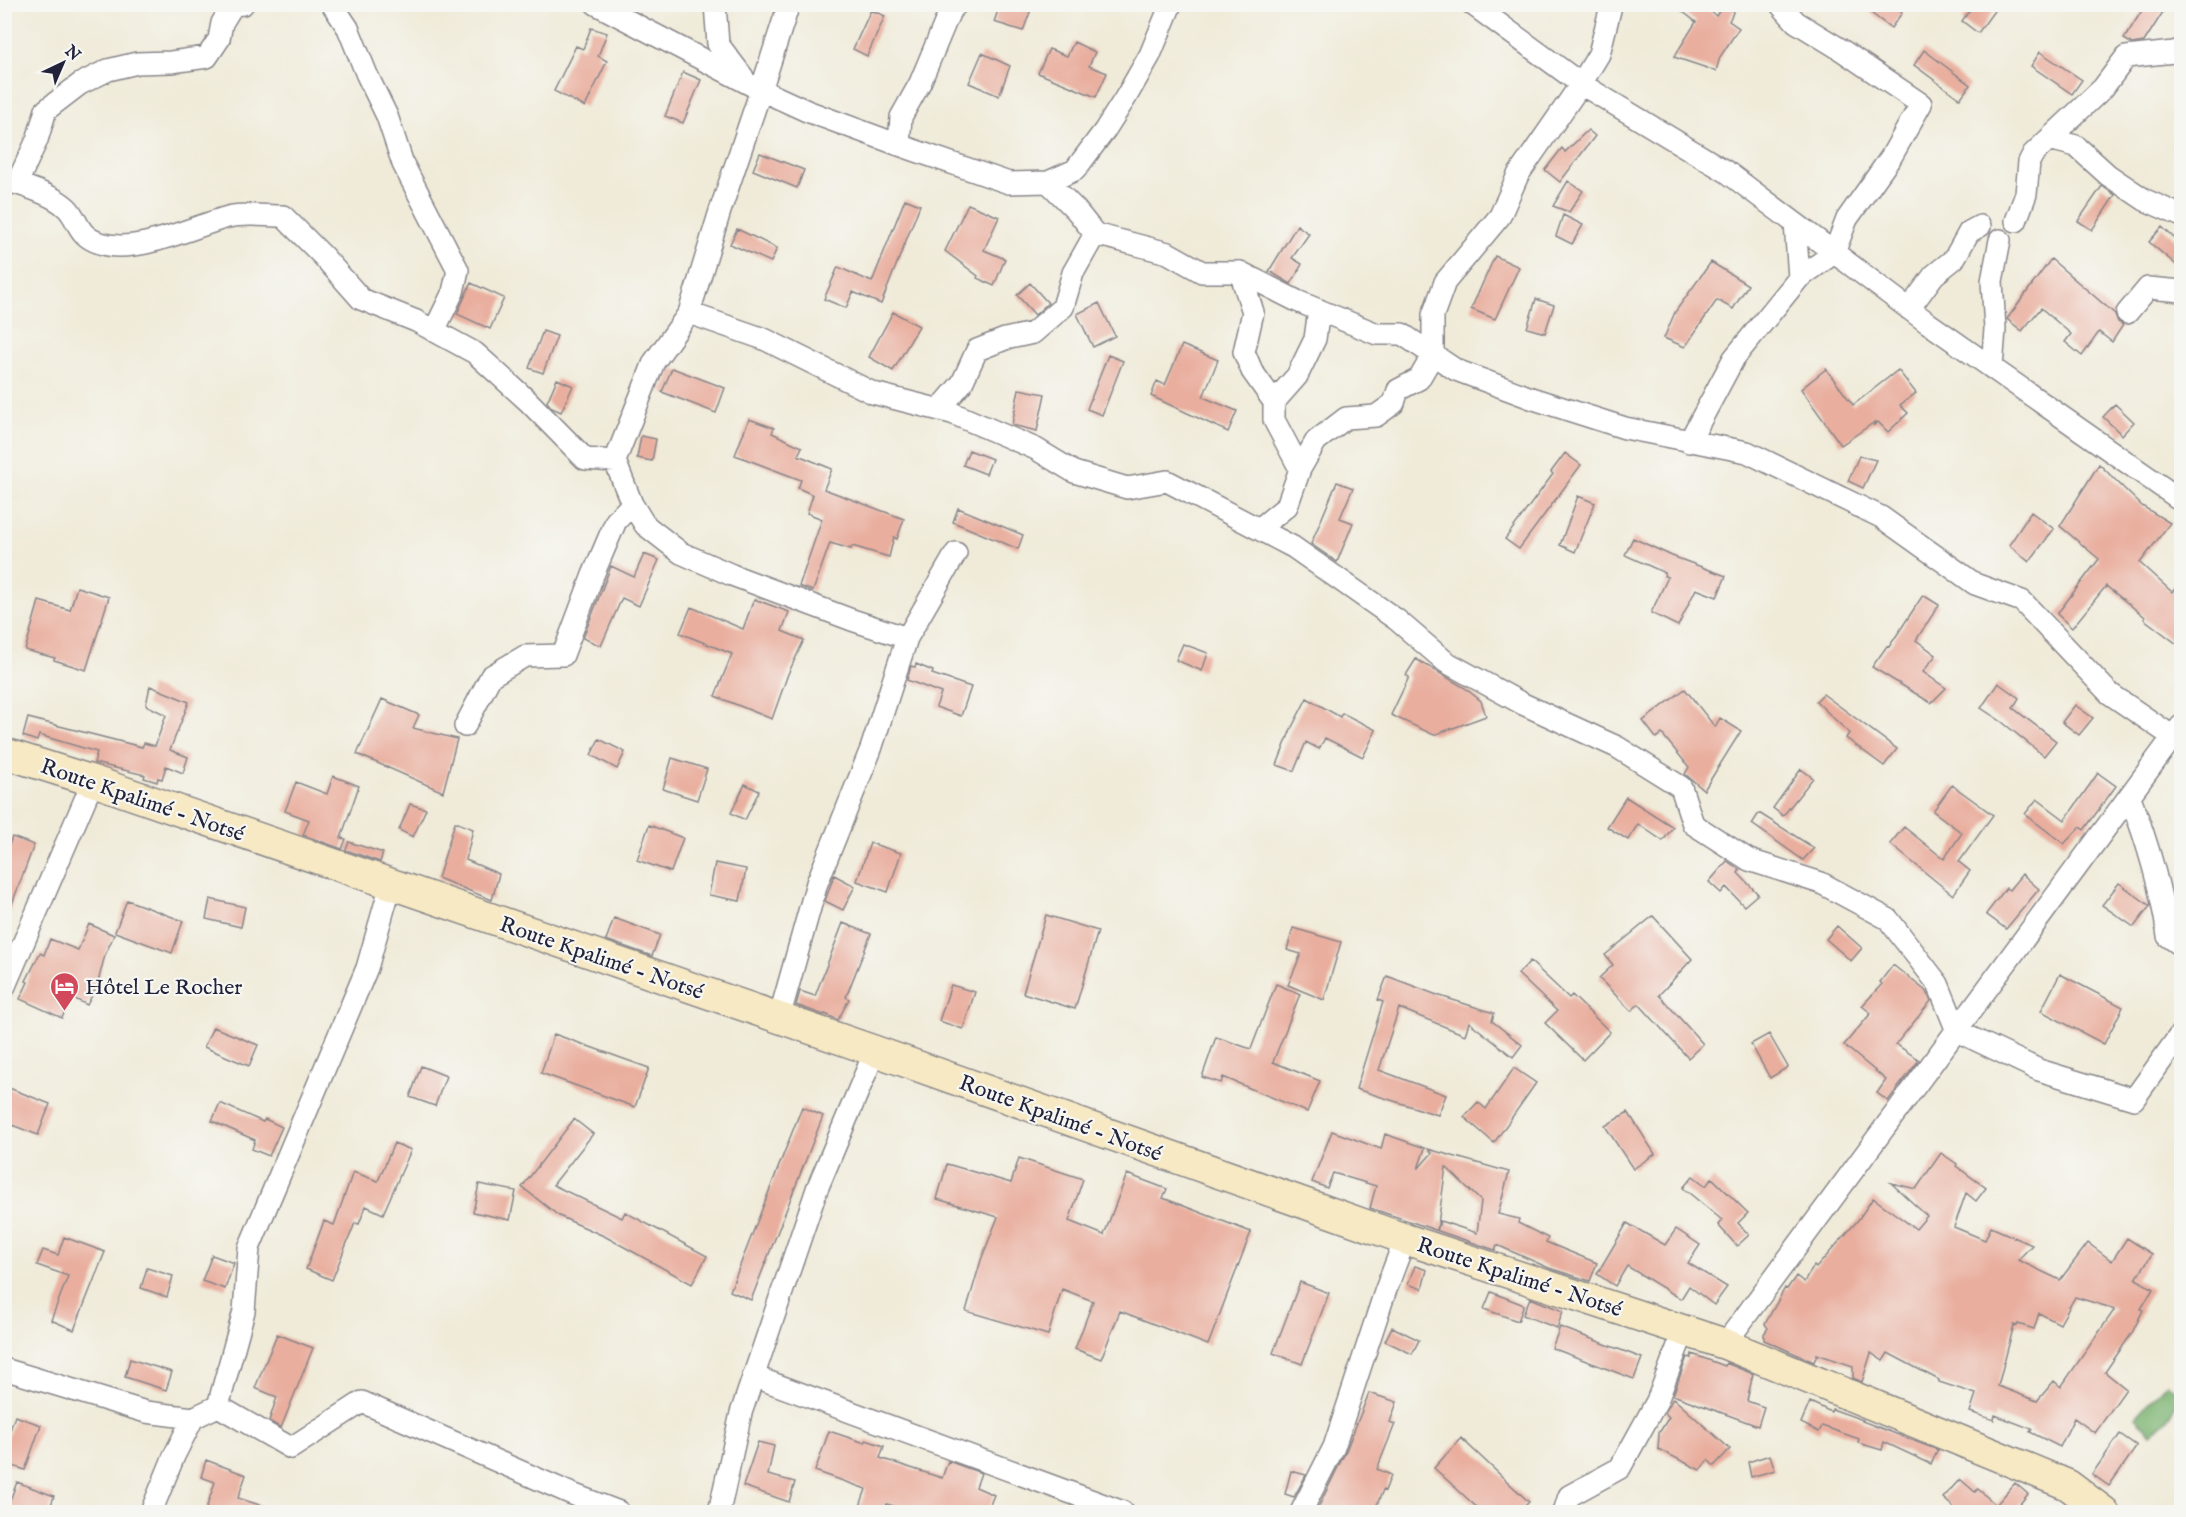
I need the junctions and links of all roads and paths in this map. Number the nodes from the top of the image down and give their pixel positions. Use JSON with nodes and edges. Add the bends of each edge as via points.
{"nodes":[{"id":1,"x":243,"y":4,"type":"edge"},
{"id":2,"x":332,"y":4,"type":"edge"},
{"id":3,"x":596,"y":4,"type":"edge"},
{"id":4,"x":715,"y":4,"type":"edge"},
{"id":5,"x":789,"y":4,"type":"edge"},
{"id":6,"x":957,"y":4,"type":"edge"},
{"id":7,"x":1171,"y":4,"type":"edge"},
{"id":8,"x":1472,"y":4,"type":"edge"},
{"id":9,"x":1610,"y":4,"type":"edge"},
{"id":10,"x":1780,"y":4,"type":"edge"},
{"id":11,"x":2179,"y":54,"type":"edge"},
{"id":12,"x":1581,"y":84,"type":"junction"},
{"id":13,"x":754,"y":86,"type":"junction"},
{"id":14,"x":2049,"y":139,"type":"junction"},
{"id":15,"x":899,"y":146,"type":"junction"},
{"id":16,"x":10,"y":182,"type":"edge"},
{"id":17,"x":1048,"y":182,"type":"junction"},
{"id":18,"x":2181,"y":216,"type":"edge"},
{"id":19,"x":2016,"y":221,"type":"dead end"},
{"id":20,"x":1795,"y":223,"type":"junction"},
{"id":21,"x":1980,"y":226,"type":"dead end"},
{"id":22,"x":1095,"y":234,"type":"junction"},
{"id":23,"x":2000,"y":240,"type":"dead end"},
{"id":24,"x":1834,"y":253,"type":"junction"},
{"id":25,"x":1240,"y":272,"type":"junction"},
{"id":26,"x":1799,"y":278,"type":"junction"},
{"id":27,"x":2181,"y":291,"type":"edge"},
{"id":28,"x":1909,"y":309,"type":"junction"},
{"id":29,"x":1319,"y":310,"type":"junction"},
{"id":30,"x":689,"y":313,"type":"junction"},
{"id":31,"x":2127,"y":313,"type":"dead end"},
{"id":32,"x":434,"y":331,"type":"junction"},
{"id":33,"x":1433,"y":355,"type":"junction"},
{"id":34,"x":1992,"y":368,"type":"junction"},
{"id":35,"x":1274,"y":402,"type":"junction"},
{"id":36,"x":939,"y":410,"type":"junction"},
{"id":37,"x":1689,"y":442,"type":"junction"},
{"id":38,"x":615,"y":461,"type":"junction"},
{"id":39,"x":1300,"y":469,"type":"junction"},
{"id":40,"x":2181,"y":501,"type":"edge"},
{"id":41,"x":632,"y":504,"type":"junction"},
{"id":42,"x":1259,"y":529,"type":"junction"},
{"id":43,"x":956,"y":553,"type":"dead end"},
{"id":44,"x":908,"y":638,"type":"junction"},
{"id":45,"x":465,"y":726,"type":"dead end"},
{"id":46,"x":2179,"y":735,"type":"edge"},
{"id":47,"x":4,"y":753,"type":"edge"},
{"id":48,"x":93,"y":781,"type":"junction"},
{"id":49,"x":2130,"y":797,"type":"junction"},
{"id":50,"x":391,"y":884,"type":"junction"},
{"id":51,"x":2181,"y":946,"type":"edge"},
{"id":52,"x":4,"y":988,"type":"edge"},
{"id":53,"x":779,"y":1018,"type":"junction"},
{"id":54,"x":1957,"y":1031,"type":"junction"},
{"id":55,"x":2181,"y":1032,"type":"edge"},
{"id":56,"x":875,"y":1051,"type":"junction"},
{"id":57,"x":1405,"y":1239,"type":"junction"},
{"id":58,"x":1684,"y":1330,"type":"junction"},
{"id":59,"x":1725,"y":1344,"type":"junction"},
{"id":60,"x":4,"y":1369,"type":"edge"},
{"id":61,"x":753,"y":1376,"type":"junction"},
{"id":62,"x":218,"y":1406,"type":"junction"},
{"id":63,"x":193,"y":1418,"type":"junction"},
{"id":64,"x":151,"y":1512,"type":"edge"},
{"id":65,"x":619,"y":1512,"type":"edge"},
{"id":66,"x":719,"y":1512,"type":"edge"},
{"id":67,"x":1123,"y":1512,"type":"edge"},
{"id":68,"x":1301,"y":1512,"type":"edge"},
{"id":69,"x":1564,"y":1512,"type":"edge"},
{"id":70,"x":2104,"y":1512,"type":"edge"}],
"edges":[{"from":1,"to":16,"type":"street","via":[[233,5],[207,57],[137,63],[108,70],[80,84],[46,110],[36,140]]},
{"from":2,"to":32,"type":"street","via":[[348,28],[387,116],[403,164],[458,270],[453,292]]},
{"from":3,"to":13,"type":"street"},
{"from":4,"to":13,"type":"street","via":[[718,44]]},
{"from":5,"to":13,"type":"street"},
{"from":6,"to":15,"type":"street","via":[[950,11],[901,117]]},
{"from":7,"to":17,"type":"street","via":[[1150,55],[1105,130],[1075,170]]},
{"from":8,"to":12,"type":"street"},
{"from":9,"to":12,"type":"street","via":[[1599,54]]},
{"from":10,"to":24,"type":"street","via":[[1796,22],[1922,104],[1847,219]]},
{"from":11,"to":14,"type":"street","via":[[2127,57],[2103,88]]},
{"from":12,"to":20,"type":"street","via":[[1727,172]]},
{"from":12,"to":33,"type":"street","via":[[1518,175],[1500,216],[1445,282],[1433,315]]},
{"from":13,"to":15,"type":"street"},
{"from":13,"to":30,"type":"street"},
{"from":14,"to":18,"type":"street","via":[[2076,146],[2109,176],[2145,200]]},
{"from":14,"to":19,"type":"street","via":[[2029,162],[2026,194]]},
{"from":15,"to":17,"type":"street","via":[[1008,183]]},
{"from":16,"to":32,"type":"street","via":[[30,187],[67,208],[79,230],[99,243],[129,247],[230,216],[282,216],[361,299]]},
{"from":17,"to":22,"type":"street"},
{"from":20,"to":24,"type":"street"},
{"from":20,"to":26,"type":"street"},
{"from":21,"to":28,"type":"street","via":[[1969,232],[1954,259],[1934,275]]},
{"from":22,"to":25,"type":"street","via":[[1168,253],[1202,272]]},
{"from":22,"to":36,"type":"street","via":[[1073,273],[1063,307],[1034,333],[976,350],[962,383]]},
{"from":23,"to":34,"type":"street","via":[[1992,281]]},
{"from":24,"to":26,"type":"street"},
{"from":24,"to":28,"type":"street"},
{"from":25,"to":29,"type":"street"},
{"from":25,"to":35,"type":"street","via":[[1253,312],[1244,352]]},
{"from":26,"to":37,"type":"street","via":[[1734,358]]},
{"from":27,"to":31,"type":"street","via":[[2148,288]]},
{"from":28,"to":34,"type":"street"},
{"from":29,"to":33,"type":"street","via":[[1377,334],[1402,334]]},
{"from":29,"to":35,"type":"street","via":[[1315,339],[1298,376]]},
{"from":30,"to":36,"type":"street","via":[[764,339],[873,393]]},
{"from":30,"to":38,"type":"street","via":[[654,362]]},
{"from":32,"to":38,"type":"street","via":[[475,352],[585,459]]},
{"from":33,"to":37,"type":"street","via":[[1456,370],[1531,398],[1625,428]]},
{"from":33,"to":39,"type":"street","via":[[1419,380],[1398,390],[1394,404],[1376,416],[1346,418],[1316,441]]},
{"from":34,"to":40,"type":"street"},
{"from":35,"to":39,"type":"street","via":[[1274,420]]},
{"from":36,"to":42,"type":"street","via":[[1036,449],[1074,472],[1127,488],[1167,481]]},
{"from":37,"to":46,"type":"street","via":[[1746,452],[1881,517],[1975,584],[2022,601],[2109,693]]},
{"from":38,"to":41,"type":"street"},
{"from":39,"to":42,"type":"street","via":[[1287,506]]},
{"from":41,"to":44,"type":"street","via":[[645,525],[681,553]]},
{"from":41,"to":45,"type":"street","via":[[616,521],[562,656],[525,656],[491,676]]},
{"from":42,"to":54,"type":"street","via":[[1293,547],[1396,620],[1446,662],[1523,704],[1617,747],[1681,787],[1693,824],[1749,860],[1821,883],[1888,919],[1938,984]]},
{"from":43,"to":44,"type":"street"},
{"from":44,"to":53,"type":"street","via":[[871,749],[817,883]]},
{"from":46,"to":49,"type":"street"},
{"from":47,"to":48,"type":"main road","name":"Route Kpalimé - Notsé"},
{"from":48,"to":50,"type":"main road","name":"Route Kpalimé - Notsé"},
{"from":48,"to":52,"type":"street"},
{"from":49,"to":51,"type":"street","via":[[2153,866],[2168,936]]},
{"from":49,"to":54,"type":"street"},
{"from":50,"to":53,"type":"main road","name":"Route Kpalimé - Notsé"},
{"from":50,"to":62,"type":"street","via":[[368,968],[249,1248],[243,1311]]},
{"from":53,"to":56,"type":"main road","name":"Route Kpalimé - Notsé"},
{"from":54,"to":55,"type":"street","via":[[2039,1070],[2134,1099]]},
{"from":54,"to":59,"type":"street"},
{"from":56,"to":57,"type":"main road","name":"Route Kpalimé - Notsé"},
{"from":56,"to":61,"type":"street","via":[[818,1189]]},
{"from":57,"to":58,"type":"main road","name":"Route Kpalimé - Notsé"},
{"from":57,"to":68,"type":"street","via":[[1334,1447]]},
{"from":58,"to":59,"type":"main road","name":"Route Kpalimé - Notsé"},
{"from":58,"to":69,"type":"street","via":[[1657,1401],[1620,1468],[1569,1496]]},
{"from":59,"to":70,"type":"main road","name":"Route Kpalimé - Notsé","via":[[2068,1485]]},
{"from":60,"to":63,"type":"street","via":[[146,1412]]},
{"from":61,"to":66,"type":"street"},
{"from":61,"to":67,"type":"street"},
{"from":62,"to":63,"type":"street"},
{"from":62,"to":65,"type":"street","via":[[291,1448],[362,1402]]},
{"from":63,"to":64,"type":"street"}]}
